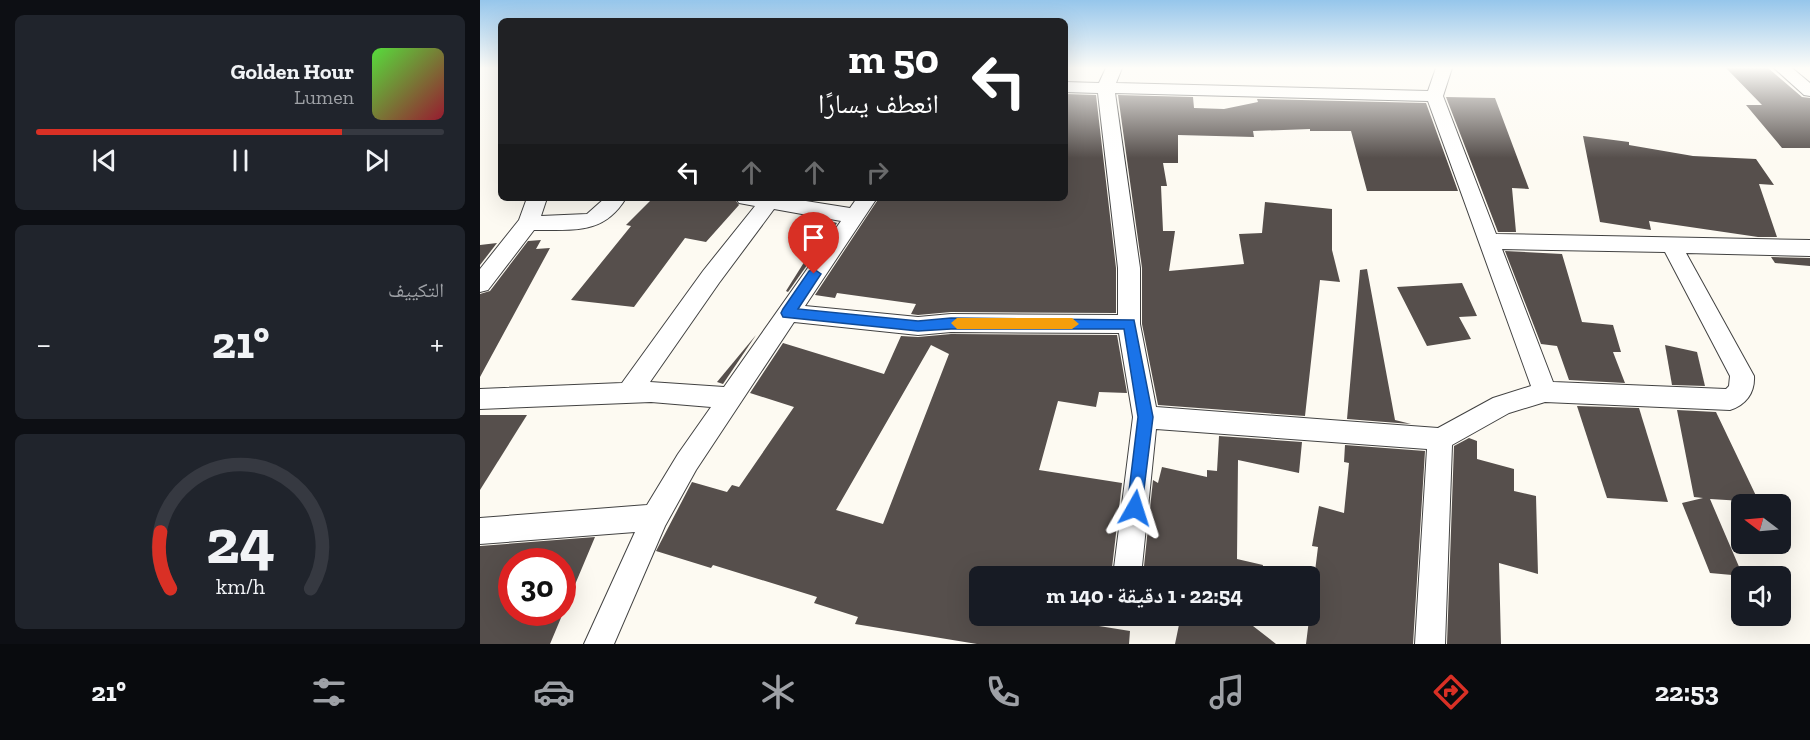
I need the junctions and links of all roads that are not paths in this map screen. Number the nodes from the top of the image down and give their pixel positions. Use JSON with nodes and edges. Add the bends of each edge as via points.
{"nodes":[{"id":1,"x":1112,"y":98,"type":"edge"},
{"id":2,"x":1437,"y":98,"type":"edge"},
{"id":3,"x":536,"y":201,"type":"edge"},
{"id":4,"x":613,"y":201,"type":"edge"},
{"id":5,"x":763,"y":201,"type":"edge"},
{"id":6,"x":769,"y":202,"type":"junction"},
{"id":7,"x":860,"y":207,"type":"edge"},
{"id":8,"x":528,"y":223,"type":"junction"},
{"id":9,"x":1489,"y":241,"type":"junction"},
{"id":10,"x":1671,"y":245,"type":"junction"},
{"id":11,"x":1810,"y":248,"type":"edge"},
{"id":12,"x":482,"y":279,"type":"edge"},
{"id":13,"x":788,"y":313,"type":"junction"},
{"id":14,"x":1130,"y":324,"type":"junction"},
{"id":15,"x":629,"y":393,"type":"junction"},
{"id":16,"x":1545,"y":393,"type":"junction"},
{"id":17,"x":730,"y":398,"type":"junction"},
{"id":18,"x":480,"y":399,"type":"edge"},
{"id":19,"x":1145,"y":417,"type":"junction"},
{"id":20,"x":1440,"y":438,"type":"junction"},
{"id":21,"x":655,"y":517,"type":"junction"},
{"id":22,"x":480,"y":531,"type":"edge"},
{"id":23,"x":1128,"y":566,"type":"edge"},
{"id":24,"x":599,"y":644,"type":"edge"},
{"id":25,"x":1430,"y":644,"type":"edge"}],
"edges":[{"from":1,"to":14,"type":"street","via":[[1129,268]]},
{"from":2,"to":9,"type":"street"},
{"from":3,"to":8,"type":"street"},
{"from":4,"to":8,"type":"street","via":[[591,221]]},
{"from":5,"to":6,"type":"street"},
{"from":6,"to":7,"type":"street"},
{"from":6,"to":15,"type":"street"},
{"from":7,"to":13,"type":"street"},
{"from":8,"to":12,"type":"street"},
{"from":9,"to":10,"type":"street"},
{"from":9,"to":16,"type":"street"},
{"from":10,"to":11,"type":"street"},
{"from":10,"to":16,"type":"street","via":[[1742,376],[1743,385],[1736,396],[1719,400]]},
{"from":13,"to":14,"type":"street","via":[[918,326]]},
{"from":13,"to":17,"type":"street"},
{"from":14,"to":19,"type":"street"},
{"from":15,"to":17,"type":"street"},
{"from":15,"to":18,"type":"street"},
{"from":16,"to":20,"type":"street","via":[[1502,405]]},
{"from":17,"to":21,"type":"street"},
{"from":19,"to":20,"type":"street"},
{"from":19,"to":23,"type":"street"},
{"from":20,"to":25,"type":"street"},
{"from":21,"to":22,"type":"street"},
{"from":21,"to":24,"type":"street"}]}
